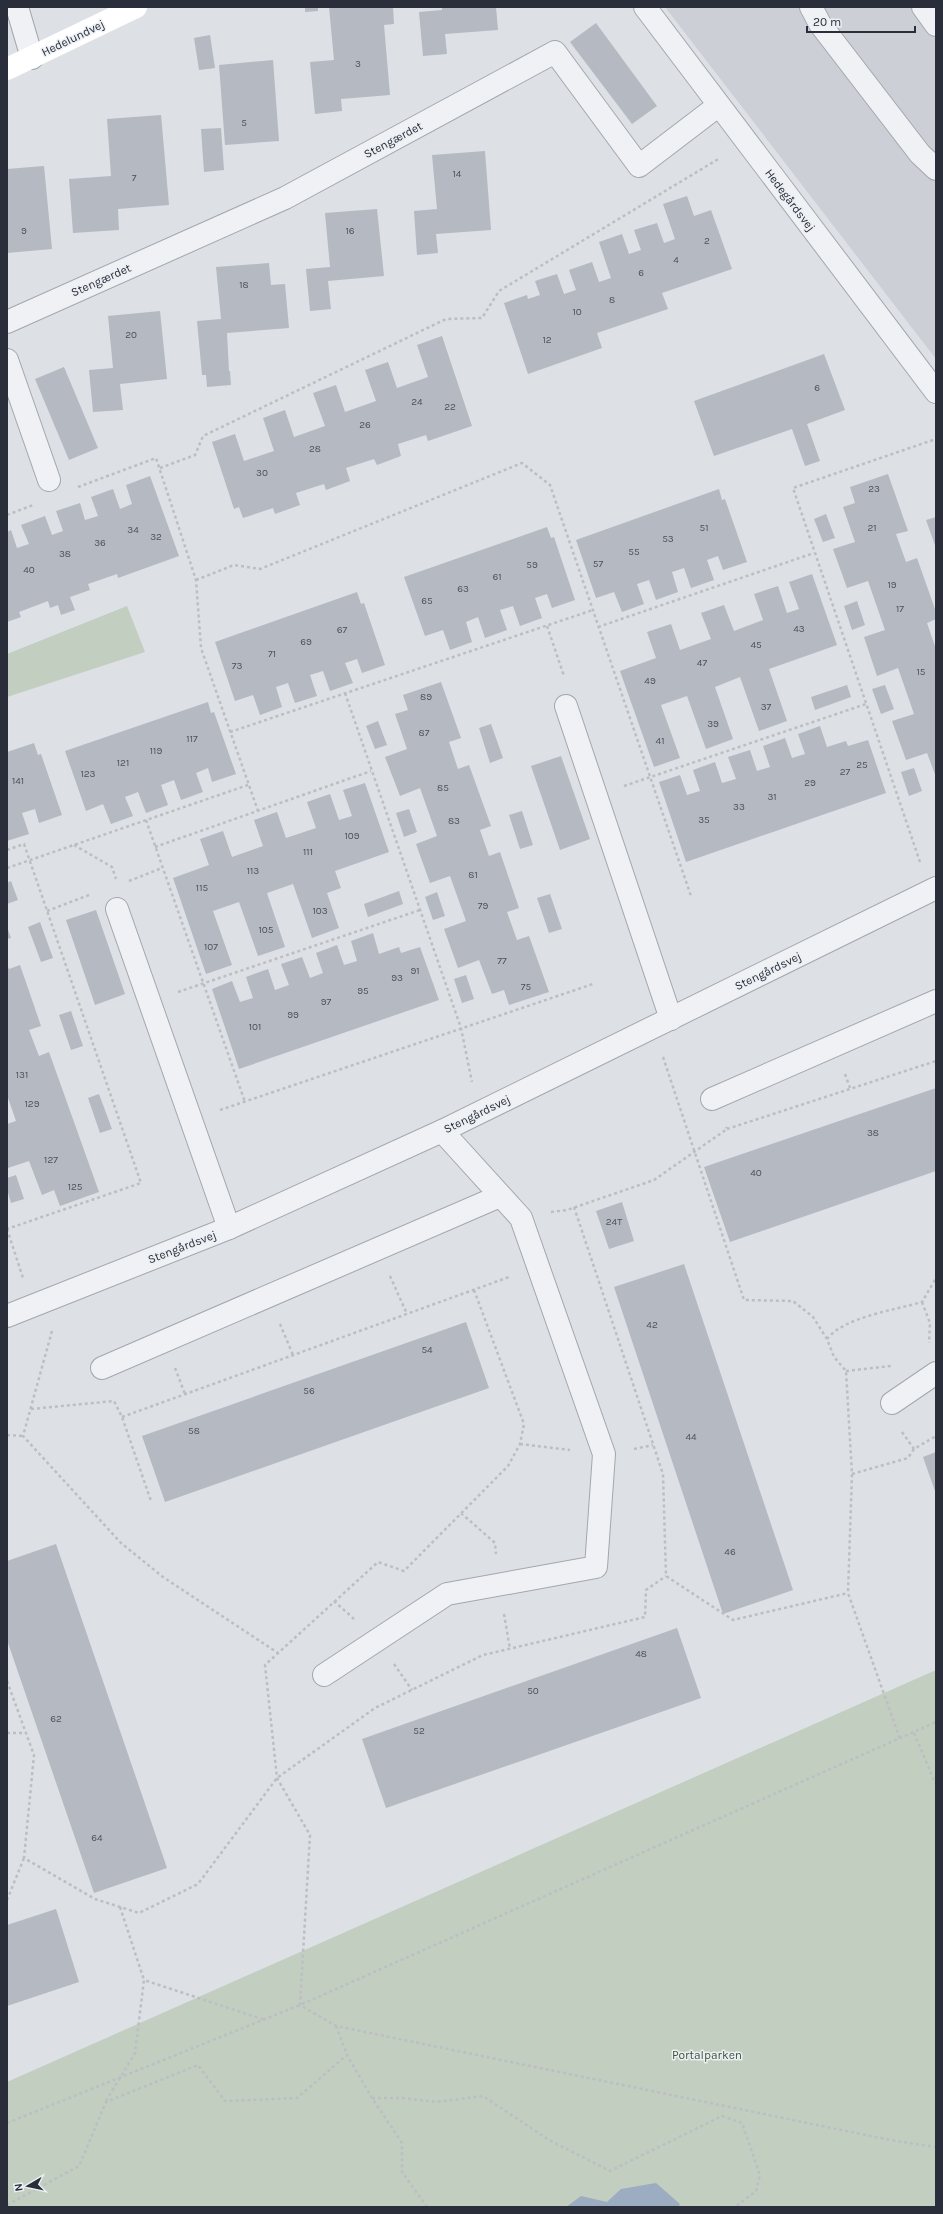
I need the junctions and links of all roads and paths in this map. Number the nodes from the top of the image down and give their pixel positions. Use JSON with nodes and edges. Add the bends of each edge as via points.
{"nodes":[{"id":1,"x":17,"y":7,"type":"edge"},
{"id":2,"x":136,"y":7,"type":"edge"},
{"id":3,"x":645,"y":7,"type":"edge"},
{"id":4,"x":811,"y":7,"type":"edge"},
{"id":5,"x":923,"y":7,"type":"edge"},
{"id":6,"x":936,"y":25,"type":"edge"},
{"id":7,"x":32,"y":58,"type":"junction"},
{"id":8,"x":7,"y":69,"type":"edge"},
{"id":9,"x":719,"y":105,"type":"junction"},
{"id":10,"x":746,"y":142,"type":"junction"},
{"id":11,"x":936,"y":169,"type":"edge"},
{"id":12,"x":7,"y":322,"type":"edge"},
{"id":13,"x":7,"y":360,"type":"edge"},
{"id":14,"x":936,"y":392,"type":"edge"},
{"id":15,"x":936,"y":439,"type":"edge"},
{"id":16,"x":160,"y":468,"type":"junction"},
{"id":17,"x":49,"y":480,"type":"dead end"},
{"id":18,"x":76,"y":488,"type":"dead end"},
{"id":19,"x":40,"y":502,"type":"dead end"},
{"id":20,"x":7,"y":515,"type":"edge"},
{"id":21,"x":814,"y":553,"type":"junction"},
{"id":22,"x":196,"y":580,"type":"junction"},
{"id":23,"x":593,"y":610,"type":"junction"},
{"id":24,"x":547,"y":626,"type":"junction"},
{"id":25,"x":598,"y":627,"type":"junction"},
{"id":26,"x":345,"y":693,"type":"junction"},
{"id":27,"x":866,"y":704,"type":"junction"},
{"id":28,"x":566,"y":706,"type":"joint"},
{"id":29,"x":230,"y":732,"type":"junction"},
{"id":30,"x":371,"y":771,"type":"junction"},
{"id":31,"x":650,"y":777,"type":"junction"},
{"id":32,"x":248,"y":785,"type":"junction"},
{"id":33,"x":596,"y":795,"type":"junction"},
{"id":34,"x":258,"y":811,"type":"junction"},
{"id":35,"x":146,"y":820,"type":"junction"},
{"id":36,"x":73,"y":845,"type":"junction"},
{"id":37,"x":155,"y":847,"type":"junction"},
{"id":38,"x":7,"y":850,"type":"edge"},
{"id":39,"x":30,"y":860,"type":"junction"},
{"id":40,"x":7,"y":868,"type":"edge"},
{"id":41,"x":933,"y":889,"type":"edge"},
{"id":42,"x":691,"y":896,"type":"dead end"},
{"id":43,"x":117,"y":909,"type":"joint"},
{"id":44,"x":420,"y":910,"type":"junction"},
{"id":45,"x":203,"y":984,"type":"junction"},
{"id":46,"x":592,"y":984,"type":"dead end"},
{"id":47,"x":936,"y":1001,"type":"edge"},
{"id":48,"x":149,"y":1002,"type":"junction"},
{"id":49,"x":662,"y":1024,"type":"junction"},
{"id":50,"x":461,"y":1028,"type":"junction"},
{"id":51,"x":936,"y":1061,"type":"edge"},
{"id":52,"x":712,"y":1099,"type":"joint"},
{"id":53,"x":245,"y":1102,"type":"junction"},
{"id":54,"x":479,"y":1114,"type":"junction"},
{"id":55,"x":191,"y":1120,"type":"junction"},
{"id":56,"x":727,"y":1129,"type":"junction"},
{"id":57,"x":442,"y":1131,"type":"junction"},
{"id":58,"x":694,"y":1151,"type":"junction"},
{"id":59,"x":500,"y":1196,"type":"junction"},
{"id":60,"x":574,"y":1207,"type":"junction"},
{"id":61,"x":522,"y":1218,"type":"junction"},
{"id":62,"x":229,"y":1228,"type":"junction"},
{"id":63,"x":7,"y":1229,"type":"edge"},
{"id":64,"x":377,"y":1249,"type":"junction"},
{"id":65,"x":538,"y":1267,"type":"junction"},
{"id":66,"x":936,"y":1278,"type":"edge"},
{"id":67,"x":474,"y":1290,"type":"junction"},
{"id":68,"x":62,"y":1294,"type":"junction"},
{"id":69,"x":922,"y":1302,"type":"junction"},
{"id":70,"x":32,"y":1305,"type":"junction"},
{"id":71,"x":407,"y":1314,"type":"junction"},
{"id":72,"x":7,"y":1316,"type":"edge"},
{"id":73,"x":827,"y":1339,"type":"junction"},
{"id":74,"x":929,"y":1344,"type":"junction"},
{"id":75,"x":923,"y":1348,"type":"dead end"},
{"id":76,"x":932,"y":1350,"type":"dead end"},
{"id":77,"x":897,"y":1365,"type":"dead end"},
{"id":78,"x":102,"y":1368,"type":"dead end"},
{"id":79,"x":846,"y":1371,"type":"junction"},
{"id":80,"x":936,"y":1373,"type":"edge"},
{"id":81,"x":892,"y":1403,"type":"dead end"},
{"id":82,"x":31,"y":1409,"type":"junction"},
{"id":83,"x":122,"y":1416,"type":"junction"},
{"id":84,"x":7,"y":1435,"type":"edge"},
{"id":85,"x":23,"y":1436,"type":"junction"},
{"id":86,"x":936,"y":1436,"type":"edge"},
{"id":87,"x":852,"y":1474,"type":"junction"},
{"id":88,"x":151,"y":1501,"type":"dead end"},
{"id":89,"x":666,"y":1576,"type":"junction"},
{"id":90,"x":848,"y":1593,"type":"junction"},
{"id":91,"x":278,"y":1653,"type":"junction"},
{"id":92,"x":324,"y":1675,"type":"dead end"},
{"id":93,"x":7,"y":1681,"type":"edge"},
{"id":94,"x":936,"y":1722,"type":"edge"},
{"id":95,"x":7,"y":1733,"type":"edge"},
{"id":96,"x":26,"y":1733,"type":"junction"},
{"id":97,"x":914,"y":1733,"type":"junction"},
{"id":98,"x":900,"y":1739,"type":"junction"},
{"id":99,"x":277,"y":1778,"type":"junction"},
{"id":100,"x":936,"y":1785,"type":"edge"},
{"id":101,"x":24,"y":1858,"type":"junction"},
{"id":102,"x":7,"y":1900,"type":"edge"},
{"id":103,"x":120,"y":1907,"type":"junction"},
{"id":104,"x":144,"y":1980,"type":"junction"},
{"id":105,"x":300,"y":2005,"type":"junction"},
{"id":106,"x":265,"y":2020,"type":"junction"},
{"id":107,"x":336,"y":2026,"type":"junction"},
{"id":108,"x":347,"y":2055,"type":"junction"},
{"id":109,"x":122,"y":2076,"type":"junction"},
{"id":110,"x":372,"y":2098,"type":"junction"},
{"id":111,"x":106,"y":2102,"type":"junction"},
{"id":112,"x":7,"y":2123,"type":"edge"},
{"id":113,"x":936,"y":2147,"type":"edge"},
{"id":114,"x":7,"y":2205,"type":"edge"},
{"id":115,"x":427,"y":2207,"type":"edge"},
{"id":116,"x":735,"y":2207,"type":"edge"}],
"edges":[{"from":1,"to":7,"type":"street","name":"Hedelundvej"},
{"from":2,"to":7,"type":"street","name":"Hedelundvej"},
{"from":3,"to":9,"type":"street","name":"Hedegårdsvej"},
{"from":4,"to":11,"type":"street","via":[[820,24],[920,154]]},
{"from":5,"to":6,"type":"street"},
{"from":7,"to":8,"type":"street","name":"Hedelundvej"},
{"from":9,"to":10,"type":"street","name":"Hedegårdsvej"},
{"from":9,"to":12,"type":"street","name":"Stengærdet","via":[[639,166],[556,52],[285,198]]},
{"from":10,"to":14,"type":"street","name":"Hedegårdsvej"},
{"from":10,"to":16,"type":"path","via":[[499,292],[482,318],[446,319],[203,436],[195,455]]},
{"from":13,"to":17,"type":"street"},
{"from":15,"to":21,"type":"path","via":[[792,488]]},
{"from":16,"to":18,"type":"path","via":[[156,458]]},
{"from":16,"to":22,"type":"path"},
{"from":19,"to":20,"type":"path"},
{"from":21,"to":25,"type":"path"},
{"from":21,"to":27,"type":"path"},
{"from":22,"to":23,"type":"path","via":[[234,565],[260,569],[522,463],[550,485]]},
{"from":22,"to":29,"type":"path","via":[[201,648]]},
{"from":23,"to":24,"type":"path"},
{"from":23,"to":25,"type":"path"},
{"from":24,"to":26,"type":"path"},
{"from":24,"to":28,"type":"path","via":[[568,689]]},
{"from":25,"to":31,"type":"path"},
{"from":26,"to":29,"type":"path"},
{"from":26,"to":30,"type":"path"},
{"from":27,"to":31,"type":"path"},
{"from":27,"to":41,"type":"path"},
{"from":28,"to":33,"type":"street"},
{"from":29,"to":32,"type":"path"},
{"from":30,"to":34,"type":"path"},
{"from":30,"to":44,"type":"path"},
{"from":31,"to":33,"type":"path"},
{"from":31,"to":42,"type":"path"},
{"from":32,"to":34,"type":"path"},
{"from":32,"to":35,"type":"path"},
{"from":33,"to":49,"type":"street"},
{"from":34,"to":37,"type":"path"},
{"from":35,"to":36,"type":"path"},
{"from":35,"to":37,"type":"path"},
{"from":36,"to":39,"type":"path"},
{"from":36,"to":43,"type":"path","via":[[112,867],[122,895]]},
{"from":37,"to":45,"type":"path"},
{"from":38,"to":39,"type":"path","via":[[24,844]]},
{"from":39,"to":40,"type":"path"},
{"from":39,"to":63,"type":"path","via":[[141,1183]]},
{"from":41,"to":49,"type":"street","name":"Stengårdsvej"},
{"from":43,"to":48,"type":"street"},
{"from":44,"to":45,"type":"path"},
{"from":44,"to":50,"type":"path"},
{"from":45,"to":48,"type":"path"},
{"from":45,"to":53,"type":"path"},
{"from":46,"to":50,"type":"path"},
{"from":47,"to":52,"type":"street"},
{"from":48,"to":55,"type":"street"},
{"from":49,"to":54,"type":"street","name":"Stengårdsvej"},
{"from":49,"to":58,"type":"path"},
{"from":50,"to":53,"type":"path"},
{"from":50,"to":54,"type":"path"},
{"from":51,"to":56,"type":"path"},
{"from":52,"to":56,"type":"path"},
{"from":53,"to":55,"type":"path"},
{"from":54,"to":57,"type":"street","name":"Stengårdsvej"},
{"from":55,"to":62,"type":"street"},
{"from":56,"to":58,"type":"path"},
{"from":57,"to":59,"type":"street"},
{"from":57,"to":62,"type":"street","name":"Stengårdsvej"},
{"from":58,"to":60,"type":"path","via":[[654,1180]]},
{"from":58,"to":73,"type":"path","via":[[744,1300],[793,1301],[813,1317]]},
{"from":59,"to":61,"type":"street"},
{"from":59,"to":64,"type":"street"},
{"from":60,"to":61,"type":"path"},
{"from":60,"to":89,"type":"path","via":[[663,1474]]},
{"from":61,"to":65,"type":"street"},
{"from":62,"to":68,"type":"street","name":"Stengårdsvej"},
{"from":63,"to":70,"type":"path"},
{"from":64,"to":71,"type":"path"},
{"from":64,"to":78,"type":"street"},
{"from":65,"to":67,"type":"path"},
{"from":65,"to":92,"type":"street","via":[[604,1454],[596,1567],[447,1594]]},
{"from":66,"to":69,"type":"path"},
{"from":67,"to":71,"type":"path"},
{"from":67,"to":91,"type":"path","via":[[524,1424],[520,1444],[508,1466],[404,1571],[378,1562]]},
{"from":68,"to":70,"type":"street","name":"Stengårdsvej"},
{"from":68,"to":82,"type":"path"},
{"from":69,"to":73,"type":"path","via":[[855,1321],[832,1332]]},
{"from":69,"to":74,"type":"path","via":[[930,1323]]},
{"from":70,"to":72,"type":"street","name":"Stengårdsvej"},
{"from":71,"to":83,"type":"path"},
{"from":73,"to":79,"type":"path","via":[[834,1357]]},
{"from":74,"to":75,"type":"path"},
{"from":74,"to":76,"type":"path"},
{"from":77,"to":79,"type":"path"},
{"from":79,"to":87,"type":"path"},
{"from":80,"to":81,"type":"street"},
{"from":82,"to":83,"type":"path","via":[[114,1401]]},
{"from":82,"to":85,"type":"path"},
{"from":83,"to":88,"type":"path"},
{"from":84,"to":85,"type":"path"},
{"from":85,"to":91,"type":"path","via":[[122,1543],[163,1577]]},
{"from":86,"to":87,"type":"path","via":[[914,1449],[908,1458]]},
{"from":87,"to":90,"type":"path"},
{"from":89,"to":90,"type":"path","via":[[733,1620]]},
{"from":89,"to":99,"type":"path","via":[[646,1590],[645,1618],[483,1655],[375,1708]]},
{"from":90,"to":98,"type":"path"},
{"from":91,"to":99,"type":"path","via":[[265,1665]]},
{"from":93,"to":96,"type":"path"},
{"from":94,"to":97,"type":"path"},
{"from":95,"to":96,"type":"path"},
{"from":96,"to":101,"type":"path","via":[[34,1755]]},
{"from":97,"to":98,"type":"path"},
{"from":97,"to":100,"type":"path"},
{"from":98,"to":105,"type":"path","via":[[773,1793]]},
{"from":99,"to":103,"type":"path","via":[[198,1884],[139,1913]]},
{"from":99,"to":105,"type":"path","via":[[310,1835]]},
{"from":101,"to":102,"type":"path"},
{"from":101,"to":103,"type":"path","via":[[95,1899]]},
{"from":103,"to":104,"type":"path"},
{"from":104,"to":106,"type":"path"},
{"from":104,"to":109,"type":"path","via":[[135,2053]]},
{"from":105,"to":106,"type":"path"},
{"from":105,"to":107,"type":"path"},
{"from":106,"to":109,"type":"path"},
{"from":107,"to":108,"type":"path"},
{"from":107,"to":113,"type":"path","via":[[890,2140]]},
{"from":108,"to":110,"type":"path"},
{"from":108,"to":111,"type":"path","via":[[297,2098],[225,2101],[198,2065]]},
{"from":109,"to":111,"type":"path"},
{"from":109,"to":112,"type":"path"},
{"from":110,"to":115,"type":"path","via":[[402,2143],[402,2172]]},
{"from":110,"to":116,"type":"path","via":[[436,2102],[483,2096],[549,2140],[610,2171],[722,2116],[742,2123],[760,2175],[756,2191]]},
{"from":111,"to":114,"type":"path","via":[[79,2166]]}]}
